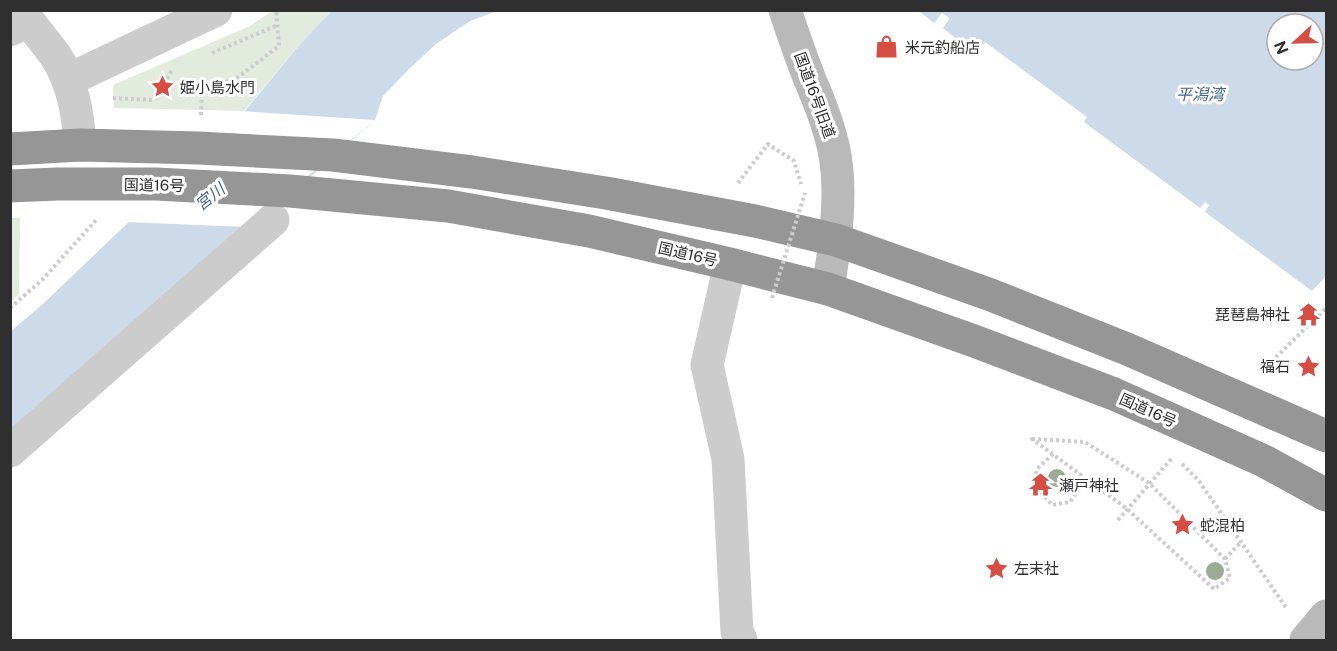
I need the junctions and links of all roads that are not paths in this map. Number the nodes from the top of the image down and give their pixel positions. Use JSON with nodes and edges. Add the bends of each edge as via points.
{"nodes":[{"id":1,"x":216,"y":10,"type":"edge"},
{"id":2,"x":785,"y":10,"type":"edge"},
{"id":3,"x":19,"y":21,"type":"edge"},
{"id":4,"x":68,"y":80,"type":"junction"},
{"id":5,"x":80,"y":145,"type":"junction"},
{"id":6,"x":10,"y":149,"type":"edge"},
{"id":7,"x":10,"y":186,"type":"edge"},
{"id":8,"x":273,"y":220,"type":"dead end"},
{"id":9,"x":836,"y":240,"type":"junction"},
{"id":10,"x":730,"y":264,"type":"junction"},
{"id":11,"x":828,"y":289,"type":"junction"},
{"id":12,"x":1326,"y":436,"type":"edge"},
{"id":13,"x":10,"y":451,"type":"edge"},
{"id":14,"x":1326,"y":495,"type":"edge"},
{"id":15,"x":1326,"y":616,"type":"edge"},
{"id":16,"x":741,"y":640,"type":"edge"},
{"id":17,"x":1306,"y":640,"type":"edge"}],
"edges":[{"from":1,"to":4,"type":"street"},
{"from":2,"to":9,"type":"street","name":"国道16号旧道","via":[[835,152]]},
{"from":3,"to":4,"type":"street","via":[[56,56]]},
{"from":4,"to":5,"type":"street","via":[[78,115]]},
{"from":5,"to":6,"type":"highway"},
{"from":5,"to":9,"type":"highway","via":[[199,135],[606,193]]},
{"from":7,"to":10,"type":"highway","name":"国道16号","via":[[156,184],[290,191],[459,208],[589,231]]},
{"from":8,"to":13,"type":"street"},
{"from":9,"to":11,"type":"street","name":"国道16号旧道"},
{"from":9,"to":12,"type":"highway","via":[[991,295]]},
{"from":10,"to":11,"type":"highway","name":"国道16号"},
{"from":10,"to":16,"type":"street","via":[[707,364],[728,459],[737,632]]},
{"from":11,"to":14,"type":"highway","name":"国道16号","via":[[1114,394],[1264,461]]},
{"from":15,"to":17,"type":"street"}]}
